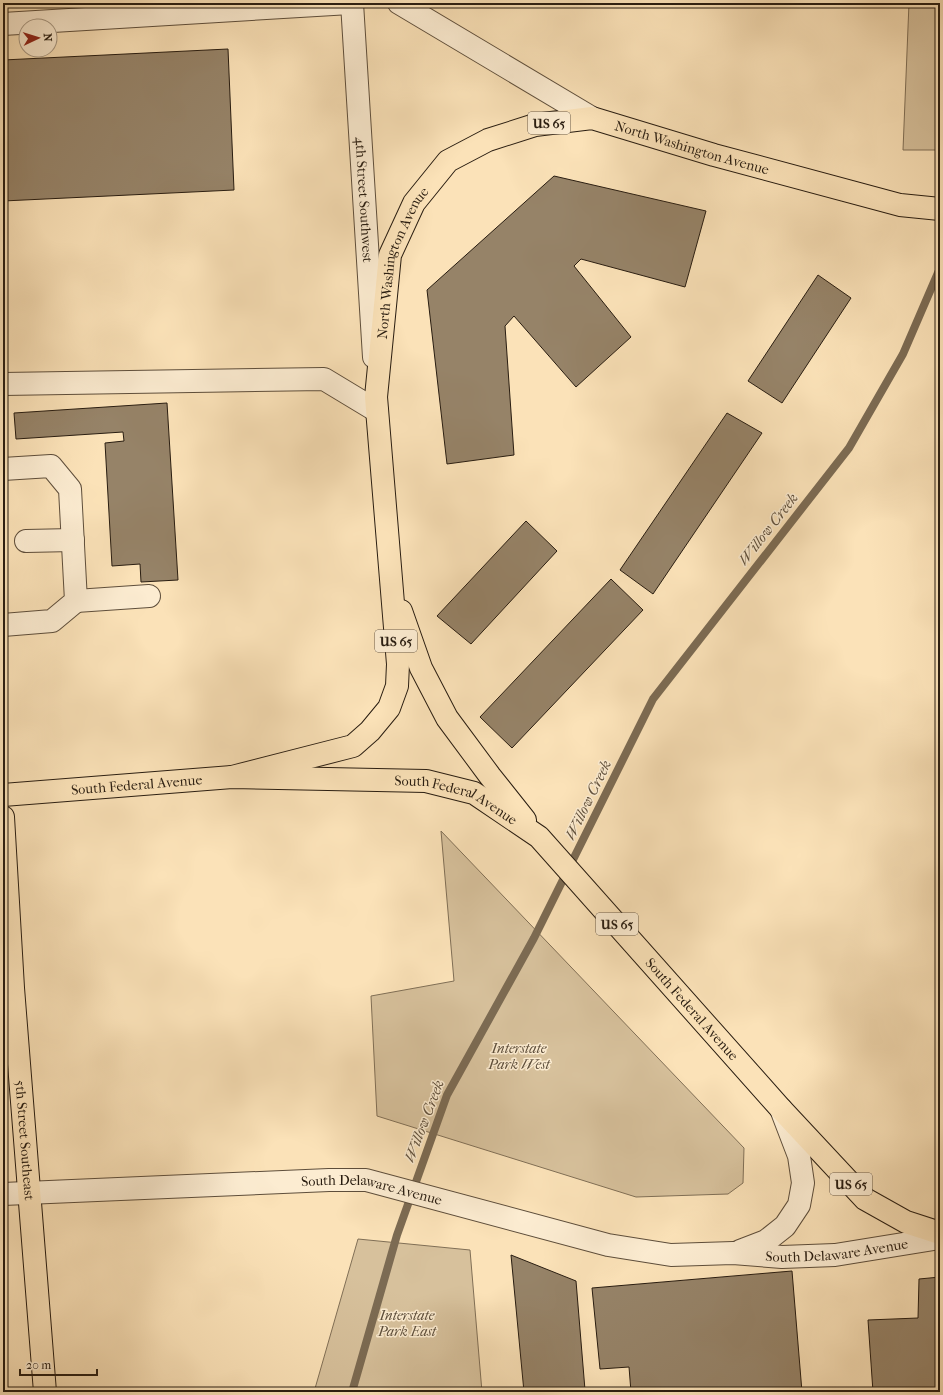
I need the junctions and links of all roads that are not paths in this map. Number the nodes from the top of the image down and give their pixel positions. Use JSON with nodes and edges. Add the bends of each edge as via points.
{"nodes":[{"id":1,"x":351,"y":3,"type":"edge"},
{"id":2,"x":399,"y":3,"type":"edge"},
{"id":3,"x":3,"y":24,"type":"edge"},
{"id":4,"x":592,"y":118,"type":"junction"},
{"id":5,"x":940,"y":209,"type":"edge"},
{"id":6,"x":3,"y":384,"type":"edge"},
{"id":7,"x":377,"y":404,"type":"junction"},
{"id":8,"x":3,"y":469,"type":"edge"},
{"id":9,"x":72,"y":540,"type":"junction"},
{"id":10,"x":26,"y":541,"type":"dead end"},
{"id":11,"x":391,"y":584,"type":"junction"},
{"id":12,"x":149,"y":596,"type":"dead end"},
{"id":13,"x":76,"y":601,"type":"junction"},
{"id":14,"x":3,"y":625,"type":"edge"},
{"id":15,"x":232,"y":776,"type":"junction"},
{"id":16,"x":3,"y":795,"type":"edge"},
{"id":17,"x":3,"y":817,"type":"edge"},
{"id":18,"x":539,"y":837,"type":"junction"},
{"id":19,"x":8,"y":989,"type":"edge"},
{"id":20,"x":781,"y":1109,"type":"junction"},
{"id":21,"x":29,"y":1192,"type":"junction"},
{"id":22,"x":3,"y":1194,"type":"edge"},
{"id":23,"x":940,"y":1233,"type":"edge"},
{"id":24,"x":940,"y":1238,"type":"edge"},
{"id":25,"x":733,"y":1253,"type":"junction"},
{"id":26,"x":45,"y":1392,"type":"edge"}],
"edges":[{"from":1,"to":3,"type":"street"},
{"from":1,"to":7,"type":"street","name":"4th Street Southwest"},
{"from":2,"to":4,"type":"street"},
{"from":4,"to":5,"type":"main road","name":"North Washington Avenue","number":"US 65","via":[[714,155],[900,205]]},
{"from":4,"to":7,"type":"main road","name":"North Washington Avenue","number":"US 65","via":[[534,125],[488,140],[448,161],[414,204],[390,254]]},
{"from":6,"to":7,"type":"street","via":[[324,379]]},
{"from":7,"to":11,"type":"main road","name":"North Washington Avenue","number":"US 65"},
{"from":8,"to":9,"type":"street","via":[[51,466],[70,489]]},
{"from":9,"to":10,"type":"street"},
{"from":9,"to":13,"type":"street"},
{"from":11,"to":15,"type":"main road","name":"North Washington Avenue","number":"US 65","via":[[398,664],[397,686],[389,708],[370,731],[353,746]]},
{"from":11,"to":18,"type":"main road","via":[[422,668],[447,718]]},
{"from":12,"to":13,"type":"street"},
{"from":13,"to":14,"type":"street","via":[[52,621]]},
{"from":15,"to":16,"type":"main road","name":"South Federal Avenue","number":"US 65"},
{"from":15,"to":18,"type":"main road","name":"South Federal Avenue","number":"US 65","via":[[426,782],[474,793]]},
{"from":17,"to":19,"type":"main road","name":"5th Street Southeast"},
{"from":18,"to":20,"type":"main road","name":"South Federal Avenue","number":"US 65"},
{"from":19,"to":21,"type":"main road","name":"5th Street Southeast"},
{"from":20,"to":23,"type":"main road","name":"South Delaware Avenue","number":"US 65","via":[[865,1199],[906,1222]]},
{"from":20,"to":25,"type":"street","name":"South Delaware Avenue","via":[[799,1156],[803,1183],[799,1205],[785,1226],[766,1241]]},
{"from":21,"to":22,"type":"street","name":"South Delaware Avenue"},
{"from":21,"to":25,"type":"street","name":"South Delaware Avenue","via":[[366,1180],[608,1245],[671,1255]]},
{"from":21,"to":26,"type":"main road","name":"5th Street Southeast"},
{"from":24,"to":25,"type":"street","name":"South Delaware Avenue","via":[[835,1255],[782,1257]]}]}
